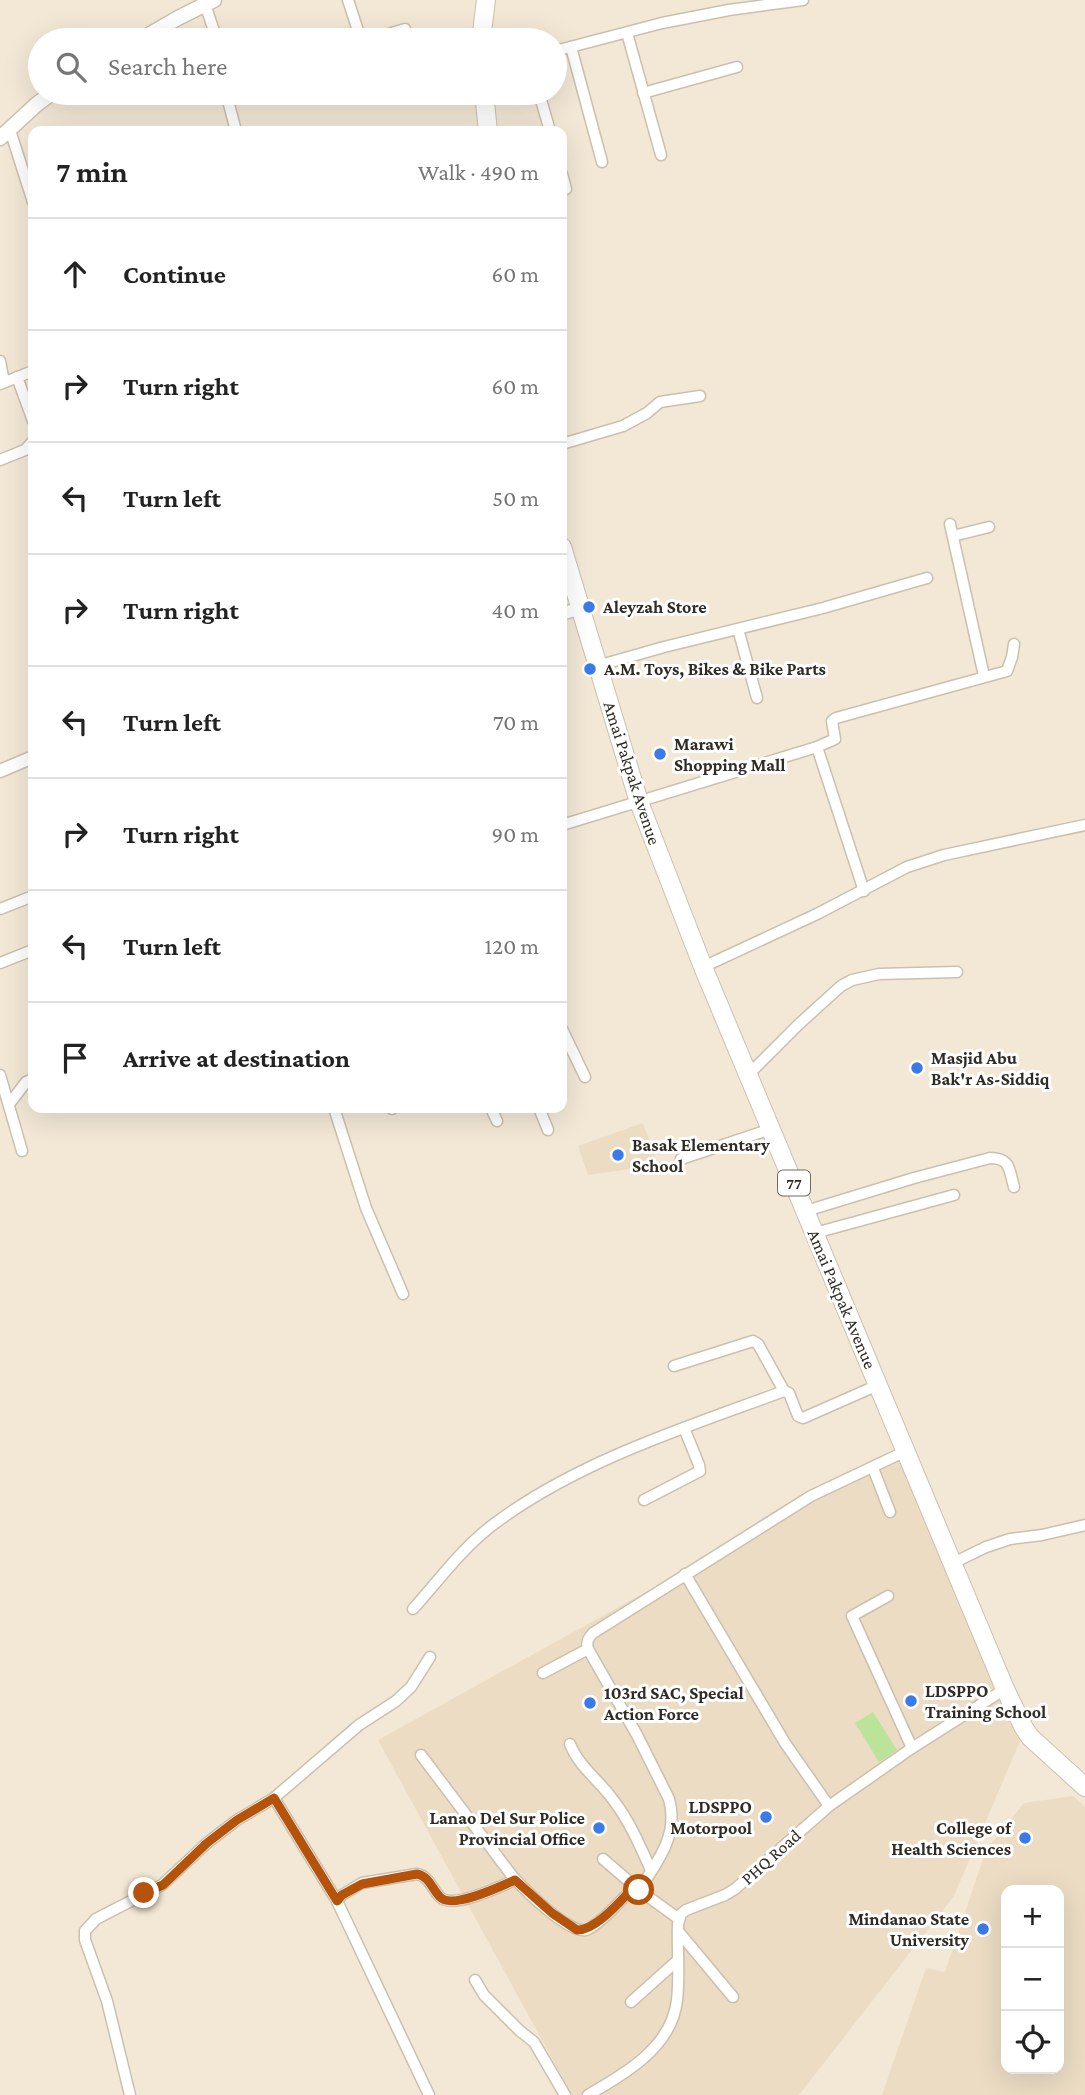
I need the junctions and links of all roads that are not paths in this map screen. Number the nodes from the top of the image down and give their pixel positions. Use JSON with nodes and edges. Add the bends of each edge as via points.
{"nodes":[{"id":1,"x":348,"y":0,"type":"edge"},
{"id":2,"x":486,"y":0,"type":"edge"},
{"id":3,"x":803,"y":0,"type":"edge"},
{"id":4,"x":210,"y":2,"type":"edge"},
{"id":5,"x":727,"y":5,"type":"edge"},
{"id":6,"x":162,"y":28,"type":"edge"},
{"id":7,"x":215,"y":28,"type":"edge"},
{"id":8,"x":357,"y":28,"type":"edge"},
{"id":9,"x":482,"y":28,"type":"edge"},
{"id":10,"x":627,"y":33,"type":"junction"},
{"id":11,"x":571,"y":47,"type":"junction"},
{"id":12,"x":567,"y":48,"type":"edge"},
{"id":13,"x":737,"y":67,"type":"dead end"},
{"id":14,"x":643,"y":93,"type":"junction"},
{"id":15,"x":36,"y":105,"type":"edge"},
{"id":16,"x":229,"y":105,"type":"edge"},
{"id":17,"x":485,"y":105,"type":"edge"},
{"id":18,"x":542,"y":105,"type":"edge"},
{"id":19,"x":235,"y":126,"type":"edge"},
{"id":20,"x":487,"y":126,"type":"edge"},
{"id":21,"x":549,"y":126,"type":"edge"},
{"id":22,"x":5,"y":134,"type":"edge"},
{"id":23,"x":661,"y":155,"type":"dead end"},
{"id":24,"x":602,"y":162,"type":"dead end"},
{"id":25,"x":28,"y":190,"type":"edge"},
{"id":26,"x":0,"y":361,"type":"edge"},
{"id":27,"x":28,"y":373,"type":"edge"},
{"id":28,"x":17,"y":377,"type":"junction"},
{"id":29,"x":2,"y":383,"type":"edge"},
{"id":30,"x":700,"y":396,"type":"dead end"},
{"id":31,"x":28,"y":407,"type":"edge"},
{"id":32,"x":567,"y":443,"type":"edge"},
{"id":33,"x":28,"y":447,"type":"edge"},
{"id":34,"x":0,"y":460,"type":"edge"},
{"id":35,"x":950,"y":524,"type":"dead end"},
{"id":36,"x":989,"y":527,"type":"dead end"},
{"id":37,"x":953,"y":536,"type":"junction"},
{"id":38,"x":567,"y":575,"type":"edge"},
{"id":39,"x":927,"y":578,"type":"dead end"},
{"id":40,"x":580,"y":608,"type":"junction"},
{"id":41,"x":567,"y":612,"type":"edge"},
{"id":42,"x":738,"y":629,"type":"junction"},
{"id":43,"x":1014,"y":644,"type":"dead end"},
{"id":44,"x":597,"y":666,"type":"junction"},
{"id":45,"x":984,"y":677,"type":"junction"},
{"id":46,"x":757,"y":698,"type":"dead end"},
{"id":47,"x":817,"y":747,"type":"junction"},
{"id":48,"x":28,"y":759,"type":"edge"},
{"id":49,"x":0,"y":771,"type":"edge"},
{"id":50,"x":639,"y":802,"type":"junction"},
{"id":51,"x":567,"y":824,"type":"edge"},
{"id":52,"x":1085,"y":824,"type":"edge"},
{"id":53,"x":864,"y":891,"type":"junction"},
{"id":54,"x":28,"y":898,"type":"edge"},
{"id":55,"x":0,"y":909,"type":"edge"},
{"id":56,"x":28,"y":952,"type":"edge"},
{"id":57,"x":0,"y":963,"type":"edge"},
{"id":58,"x":702,"y":967,"type":"junction"},
{"id":59,"x":957,"y":972,"type":"dead end"},
{"id":60,"x":567,"y":1039,"type":"edge"},
{"id":61,"x":0,"y":1075,"type":"edge"},
{"id":62,"x":748,"y":1075,"type":"junction"},
{"id":63,"x":585,"y":1077,"type":"dead end"},
{"id":64,"x":28,"y":1081,"type":"edge"},
{"id":65,"x":10,"y":1103,"type":"junction"},
{"id":66,"x":336,"y":1113,"type":"edge"},
{"id":67,"x":493,"y":1113,"type":"edge"},
{"id":68,"x":541,"y":1113,"type":"edge"},
{"id":69,"x":497,"y":1121,"type":"dead end"},
{"id":70,"x":771,"y":1129,"type":"junction"},
{"id":71,"x":548,"y":1130,"type":"dead end"},
{"id":72,"x":22,"y":1151,"type":"dead end"},
{"id":73,"x":681,"y":1159,"type":"dead end"},
{"id":74,"x":1014,"y":1187,"type":"dead end"},
{"id":75,"x":954,"y":1195,"type":"dead end"},
{"id":76,"x":806,"y":1211,"type":"junction"},
{"id":77,"x":815,"y":1233,"type":"junction"},
{"id":78,"x":403,"y":1294,"type":"dead end"},
{"id":79,"x":674,"y":1366,"type":"dead end"},
{"id":80,"x":878,"y":1385,"type":"junction"},
{"id":81,"x":784,"y":1391,"type":"junction"},
{"id":82,"x":684,"y":1428,"type":"junction"},
{"id":83,"x":906,"y":1451,"type":"junction"},
{"id":84,"x":873,"y":1468,"type":"junction"},
{"id":85,"x":644,"y":1500,"type":"dead end"},
{"id":86,"x":890,"y":1512,"type":"dead end"},
{"id":87,"x":1085,"y":1525,"type":"edge"},
{"id":88,"x":953,"y":1563,"type":"junction"},
{"id":89,"x":685,"y":1574,"type":"junction"},
{"id":90,"x":888,"y":1596,"type":"dead end"},
{"id":91,"x":413,"y":1609,"type":"dead end"},
{"id":92,"x":588,"y":1649,"type":"junction"},
{"id":93,"x":430,"y":1657,"type":"dead end"},
{"id":94,"x":543,"y":1673,"type":"dead end"},
{"id":95,"x":1005,"y":1689,"type":"junction"},
{"id":96,"x":570,"y":1744,"type":"dead end"},
{"id":97,"x":912,"y":1748,"type":"junction"},
{"id":98,"x":421,"y":1755,"type":"dead end"},
{"id":99,"x":1085,"y":1787,"type":"edge"},
{"id":100,"x":274,"y":1798,"type":"junction"},
{"id":101,"x":829,"y":1806,"type":"junction"},
{"id":102,"x":603,"y":1859,"type":"dead end"},
{"id":103,"x":651,"y":1870,"type":"junction"},
{"id":104,"x":515,"y":1880,"type":"junction"},
{"id":105,"x":637,"y":1888,"type":"junction"},
{"id":106,"x":337,"y":1901,"type":"junction"},
{"id":107,"x":679,"y":1919,"type":"junction"},
{"id":108,"x":678,"y":1931,"type":"junction"},
{"id":109,"x":678,"y":1960,"type":"junction"},
{"id":110,"x":475,"y":1980,"type":"dead end"},
{"id":111,"x":733,"y":1997,"type":"dead end"},
{"id":112,"x":631,"y":2002,"type":"dead end"},
{"id":113,"x":130,"y":2095,"type":"edge"},
{"id":114,"x":429,"y":2095,"type":"edge"},
{"id":115,"x":565,"y":2095,"type":"edge"},
{"id":116,"x":588,"y":2095,"type":"edge"}],
"edges":[{"from":1,"to":8,"type":"street"},
{"from":2,"to":9,"type":"highway"},
{"from":3,"to":5,"type":"street"},
{"from":4,"to":6,"type":"main road"},
{"from":4,"to":7,"type":"street"},
{"from":5,"to":10,"type":"street"},
{"from":10,"to":11,"type":"street"},
{"from":10,"to":14,"type":"street"},
{"from":11,"to":12,"type":"street"},
{"from":11,"to":24,"type":"street"},
{"from":13,"to":14,"type":"street"},
{"from":14,"to":23,"type":"street"},
{"from":15,"to":22,"type":"main road"},
{"from":16,"to":19,"type":"street"},
{"from":17,"to":20,"type":"highway"},
{"from":18,"to":21,"type":"street"},
{"from":22,"to":25,"type":"street"},
{"from":26,"to":29,"type":"street"},
{"from":27,"to":28,"type":"street"},
{"from":28,"to":29,"type":"street"},
{"from":28,"to":31,"type":"street"},
{"from":30,"to":32,"type":"street","via":[[660,402],[623,426]]},
{"from":33,"to":34,"type":"street"},
{"from":35,"to":37,"type":"street"},
{"from":36,"to":37,"type":"street"},
{"from":37,"to":45,"type":"street"},
{"from":38,"to":40,"type":"highway","name":"Amai Pakpak Avenue","number":"77"},
{"from":39,"to":42,"type":"street"},
{"from":40,"to":41,"type":"street"},
{"from":40,"to":44,"type":"highway","name":"Amai Pakpak Avenue","number":"77"},
{"from":42,"to":44,"type":"street"},
{"from":42,"to":46,"type":"street"},
{"from":43,"to":45,"type":"street","via":[[1007,671]]},
{"from":44,"to":50,"type":"highway","name":"Amai Pakpak Avenue","number":"77"},
{"from":45,"to":47,"type":"street","via":[[836,718],[832,721],[835,739]]},
{"from":47,"to":50,"type":"street"},
{"from":47,"to":53,"type":"street"},
{"from":48,"to":49,"type":"street"},
{"from":50,"to":51,"type":"street"},
{"from":50,"to":58,"type":"highway","name":"Amai Pakpak Avenue","number":"77"},
{"from":52,"to":53,"type":"street","via":[[944,855],[894,873]]},
{"from":53,"to":58,"type":"street"},
{"from":54,"to":55,"type":"street"},
{"from":56,"to":57,"type":"street"},
{"from":58,"to":62,"type":"highway","name":"Amai Pakpak Avenue","number":"77"},
{"from":59,"to":62,"type":"street","via":[[852,979]]},
{"from":60,"to":63,"type":"street"},
{"from":61,"to":65,"type":"street"},
{"from":62,"to":70,"type":"highway","name":"Amai Pakpak Avenue","number":"77"},
{"from":64,"to":65,"type":"street"},
{"from":65,"to":72,"type":"street"},
{"from":66,"to":78,"type":"street","via":[[366,1208]]},
{"from":67,"to":69,"type":"street"},
{"from":68,"to":71,"type":"street"},
{"from":70,"to":73,"type":"street"},
{"from":70,"to":76,"type":"highway","name":"Amai Pakpak Avenue","number":"77"},
{"from":74,"to":76,"type":"street","via":[[1004,1160],[990,1158]]},
{"from":75,"to":77,"type":"street"},
{"from":76,"to":77,"type":"highway","name":"Amai Pakpak Avenue","number":"77"},
{"from":77,"to":80,"type":"highway","name":"Amai Pakpak Avenue","number":"77"},
{"from":79,"to":81,"type":"street","via":[[753,1341]]},
{"from":80,"to":81,"type":"street","via":[[803,1418]]},
{"from":80,"to":83,"type":"highway","name":"Amai Pakpak Avenue","number":"77"},
{"from":81,"to":82,"type":"street"},
{"from":82,"to":85,"type":"street","via":[[700,1471]]},
{"from":82,"to":91,"type":"street","via":[[523,1504],[474,1541]]},
{"from":83,"to":84,"type":"street"},
{"from":83,"to":88,"type":"highway","name":"Amai Pakpak Avenue","number":"77"},
{"from":84,"to":86,"type":"street"},
{"from":84,"to":89,"type":"street","via":[[811,1496]]},
{"from":87,"to":88,"type":"street","via":[[1010,1539]]},
{"from":88,"to":95,"type":"highway","name":"Amai Pakpak Avenue","number":"77"},
{"from":89,"to":92,"type":"street","via":[[593,1633]]},
{"from":89,"to":101,"type":"street","via":[[785,1743]]},
{"from":90,"to":97,"type":"street","via":[[852,1616]]},
{"from":92,"to":94,"type":"street"},
{"from":92,"to":103,"type":"street","via":[[668,1799],[671,1833]]},
{"from":93,"to":100,"type":"street","via":[[396,1701]]},
{"from":95,"to":97,"type":"street","name":"PHQ Road"},
{"from":95,"to":99,"type":"highway","name":"Amai Pakpak Avenue","number":"77","via":[[1030,1737]]},
{"from":96,"to":103,"type":"street","via":[[630,1824]]},
{"from":97,"to":101,"type":"street","name":"PHQ Road"},
{"from":98,"to":104,"type":"street"},
{"from":100,"to":106,"type":"street"},
{"from":100,"to":113,"type":"street","via":[[207,1843],[163,1885],[96,1919],[85,1931]]},
{"from":101,"to":107,"type":"street","name":"PHQ Road","via":[[735,1889],[692,1906]]},
{"from":102,"to":105,"type":"street"},
{"from":103,"to":105,"type":"street"},
{"from":104,"to":105,"type":"street","via":[[577,1930],[593,1925]]},
{"from":104,"to":106,"type":"street","via":[[451,1902],[442,1900],[425,1877],[417,1874],[362,1884]]},
{"from":105,"to":107,"type":"street"},
{"from":106,"to":114,"type":"street"},
{"from":107,"to":108,"type":"street"},
{"from":108,"to":109,"type":"street"},
{"from":108,"to":111,"type":"street"},
{"from":109,"to":112,"type":"street"},
{"from":109,"to":116,"type":"street","via":[[677,2003],[665,2033],[633,2067]]},
{"from":110,"to":115,"type":"street","via":[[484,1995],[534,2042]]}]}
